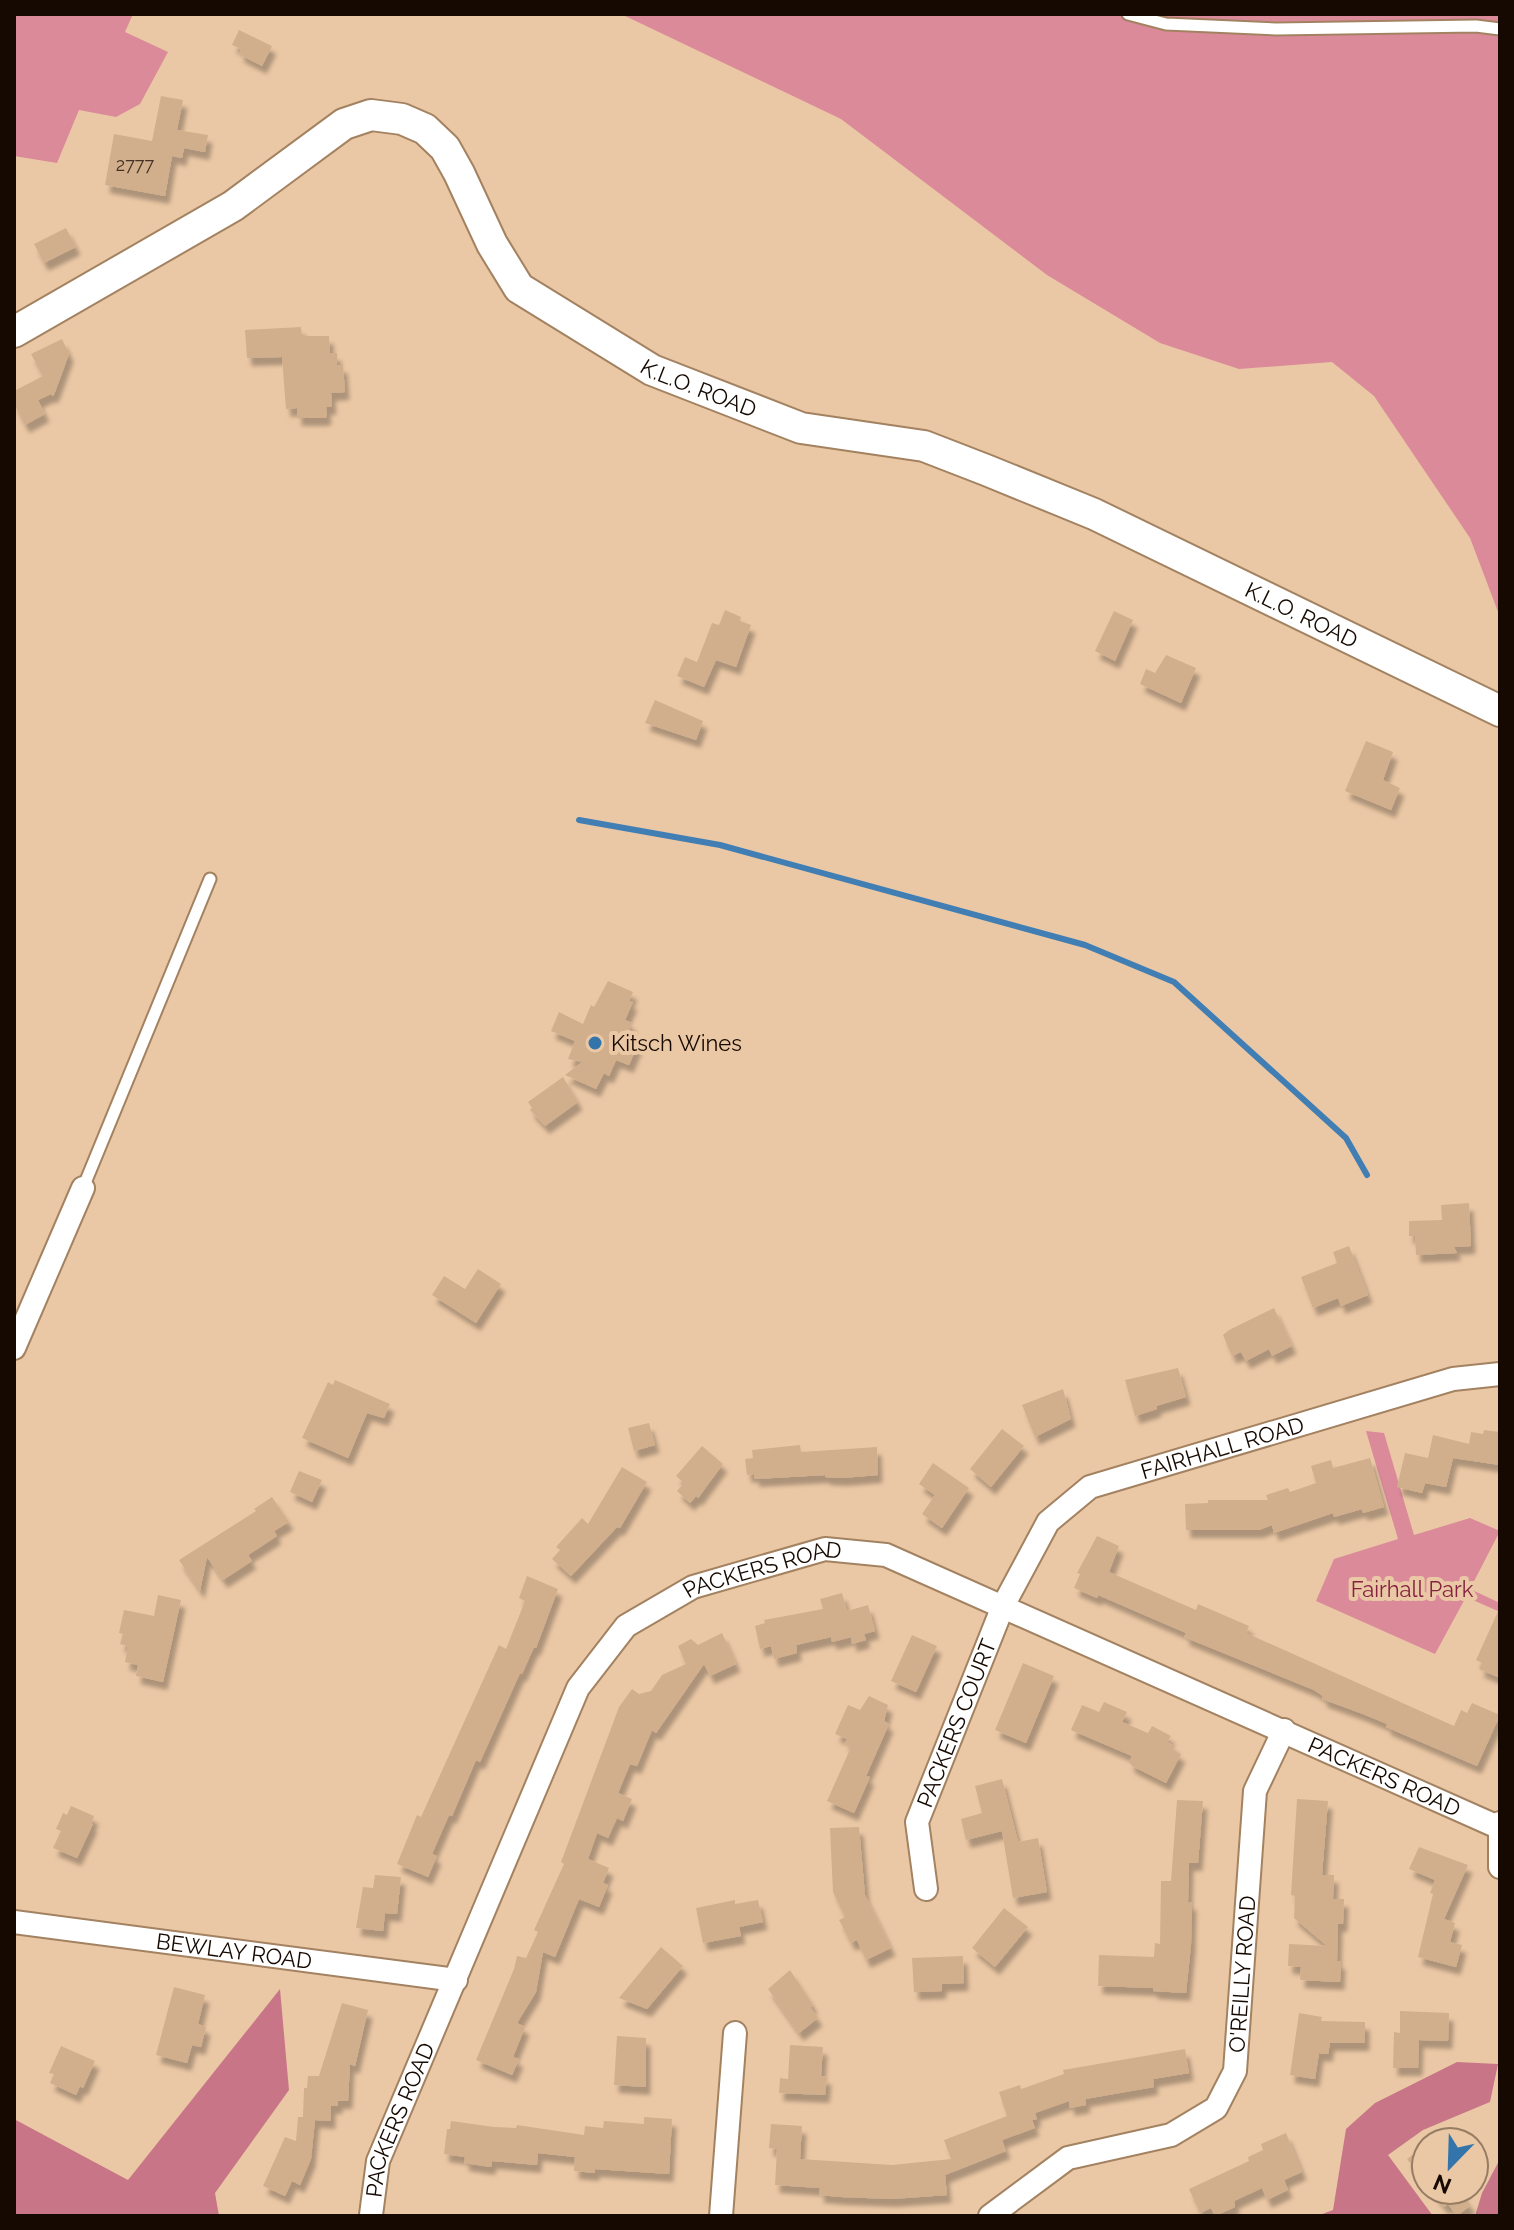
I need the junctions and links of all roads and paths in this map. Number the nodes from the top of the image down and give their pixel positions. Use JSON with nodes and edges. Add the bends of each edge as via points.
{"nodes":[{"id":1,"x":1128,"y":14,"type":"edge"},
{"id":2,"x":1500,"y":29,"type":"edge"},
{"id":3,"x":14,"y":332,"type":"edge"},
{"id":4,"x":1500,"y":711,"type":"edge"},
{"id":5,"x":210,"y":879,"type":"dead end"},
{"id":6,"x":83,"y":1188,"type":"joint"},
{"id":7,"x":14,"y":1348,"type":"edge"},
{"id":8,"x":1500,"y":1374,"type":"edge"},
{"id":9,"x":1003,"y":1606,"type":"junction"},
{"id":10,"x":1284,"y":1730,"type":"junction"},
{"id":11,"x":1499,"y":1825,"type":"edge"},
{"id":12,"x":1500,"y":1867,"type":"edge"},
{"id":13,"x":926,"y":1889,"type":"dead end"},
{"id":14,"x":14,"y":1922,"type":"edge"},
{"id":15,"x":456,"y":1980,"type":"junction"},
{"id":16,"x":735,"y":2033,"type":"dead end"},
{"id":17,"x":370,"y":2216,"type":"edge"},
{"id":18,"x":384,"y":2216,"type":"edge"},
{"id":19,"x":721,"y":2216,"type":"edge"},
{"id":20,"x":990,"y":2216,"type":"edge"}],
"edges":[{"from":1,"to":2,"type":"lane","via":[[1166,24],[1260,28]]},
{"from":3,"to":4,"type":"main road","name":"K.L.O. ROAD","via":[[233,206],[344,124],[371,115],[402,119],[425,129],[445,148],[519,288],[652,370],[801,428],[924,446],[1053,497]]},
{"from":5,"to":6,"type":"lane"},
{"from":6,"to":7,"type":"street"},
{"from":8,"to":9,"type":"street","name":"FAIRHALL ROAD","via":[[1453,1379],[1090,1487],[1048,1522]]},
{"from":9,"to":10,"type":"street","name":"PACKERS ROAD"},
{"from":9,"to":13,"type":"street","name":"PACKERS COURT","via":[[917,1822]]},
{"from":9,"to":15,"type":"street","name":"PACKERS ROAD","via":[[886,1555],[825,1549],[693,1587],[626,1626],[578,1688]]},
{"from":10,"to":11,"type":"street","name":"PACKERS ROAD"},
{"from":10,"to":20,"type":"street","name":"O'REILLY ROAD","via":[[1255,1791],[1235,2071],[1216,2108],[1171,2135],[1068,2158]]},
{"from":11,"to":12,"type":"street"},
{"from":14,"to":15,"type":"street","name":"BEWLAY ROAD"},
{"from":15,"to":17,"type":"street","name":"PACKERS ROAD","via":[[378,2161]]},
{"from":16,"to":19,"type":"street"},
{"from":17,"to":18,"type":"street"}]}
